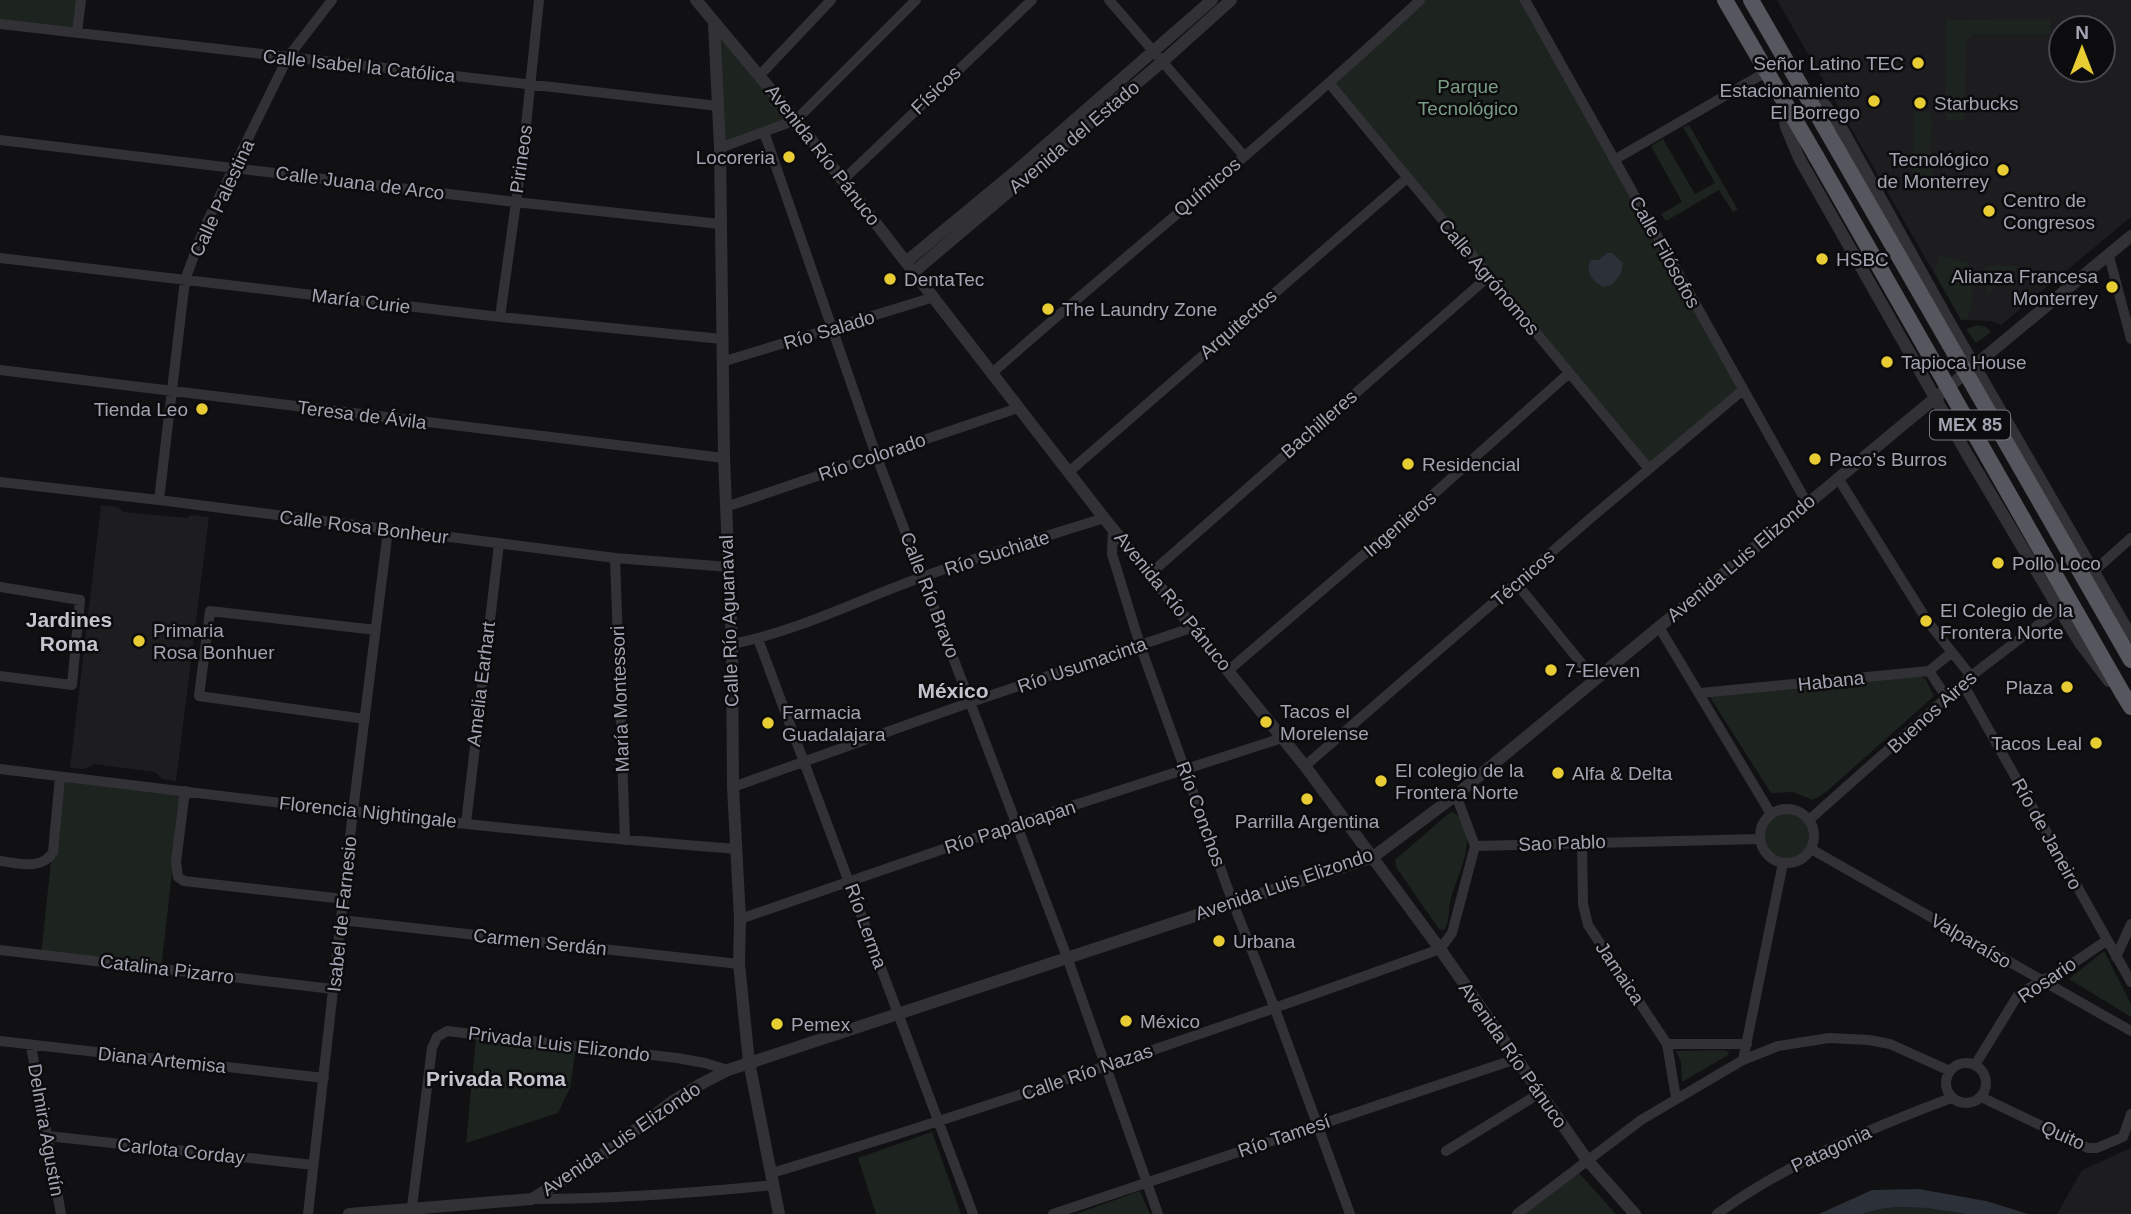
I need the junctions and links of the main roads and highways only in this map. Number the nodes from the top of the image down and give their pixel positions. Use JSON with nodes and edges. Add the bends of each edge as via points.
{"nodes":[{"id":1,"x":1725,"y":0,"type":"edge"},
{"id":2,"x":1751,"y":0,"type":"edge"},
{"id":3,"x":2131,"y":660,"type":"edge"},
{"id":4,"x":2126,"y":699,"type":"edge"}],
"edges":[{"from":1,"to":4,"type":"highway","number":"MEX 85","bridge":true},
{"from":2,"to":3,"type":"highway","number":"MEX 85","bridge":true}]}
